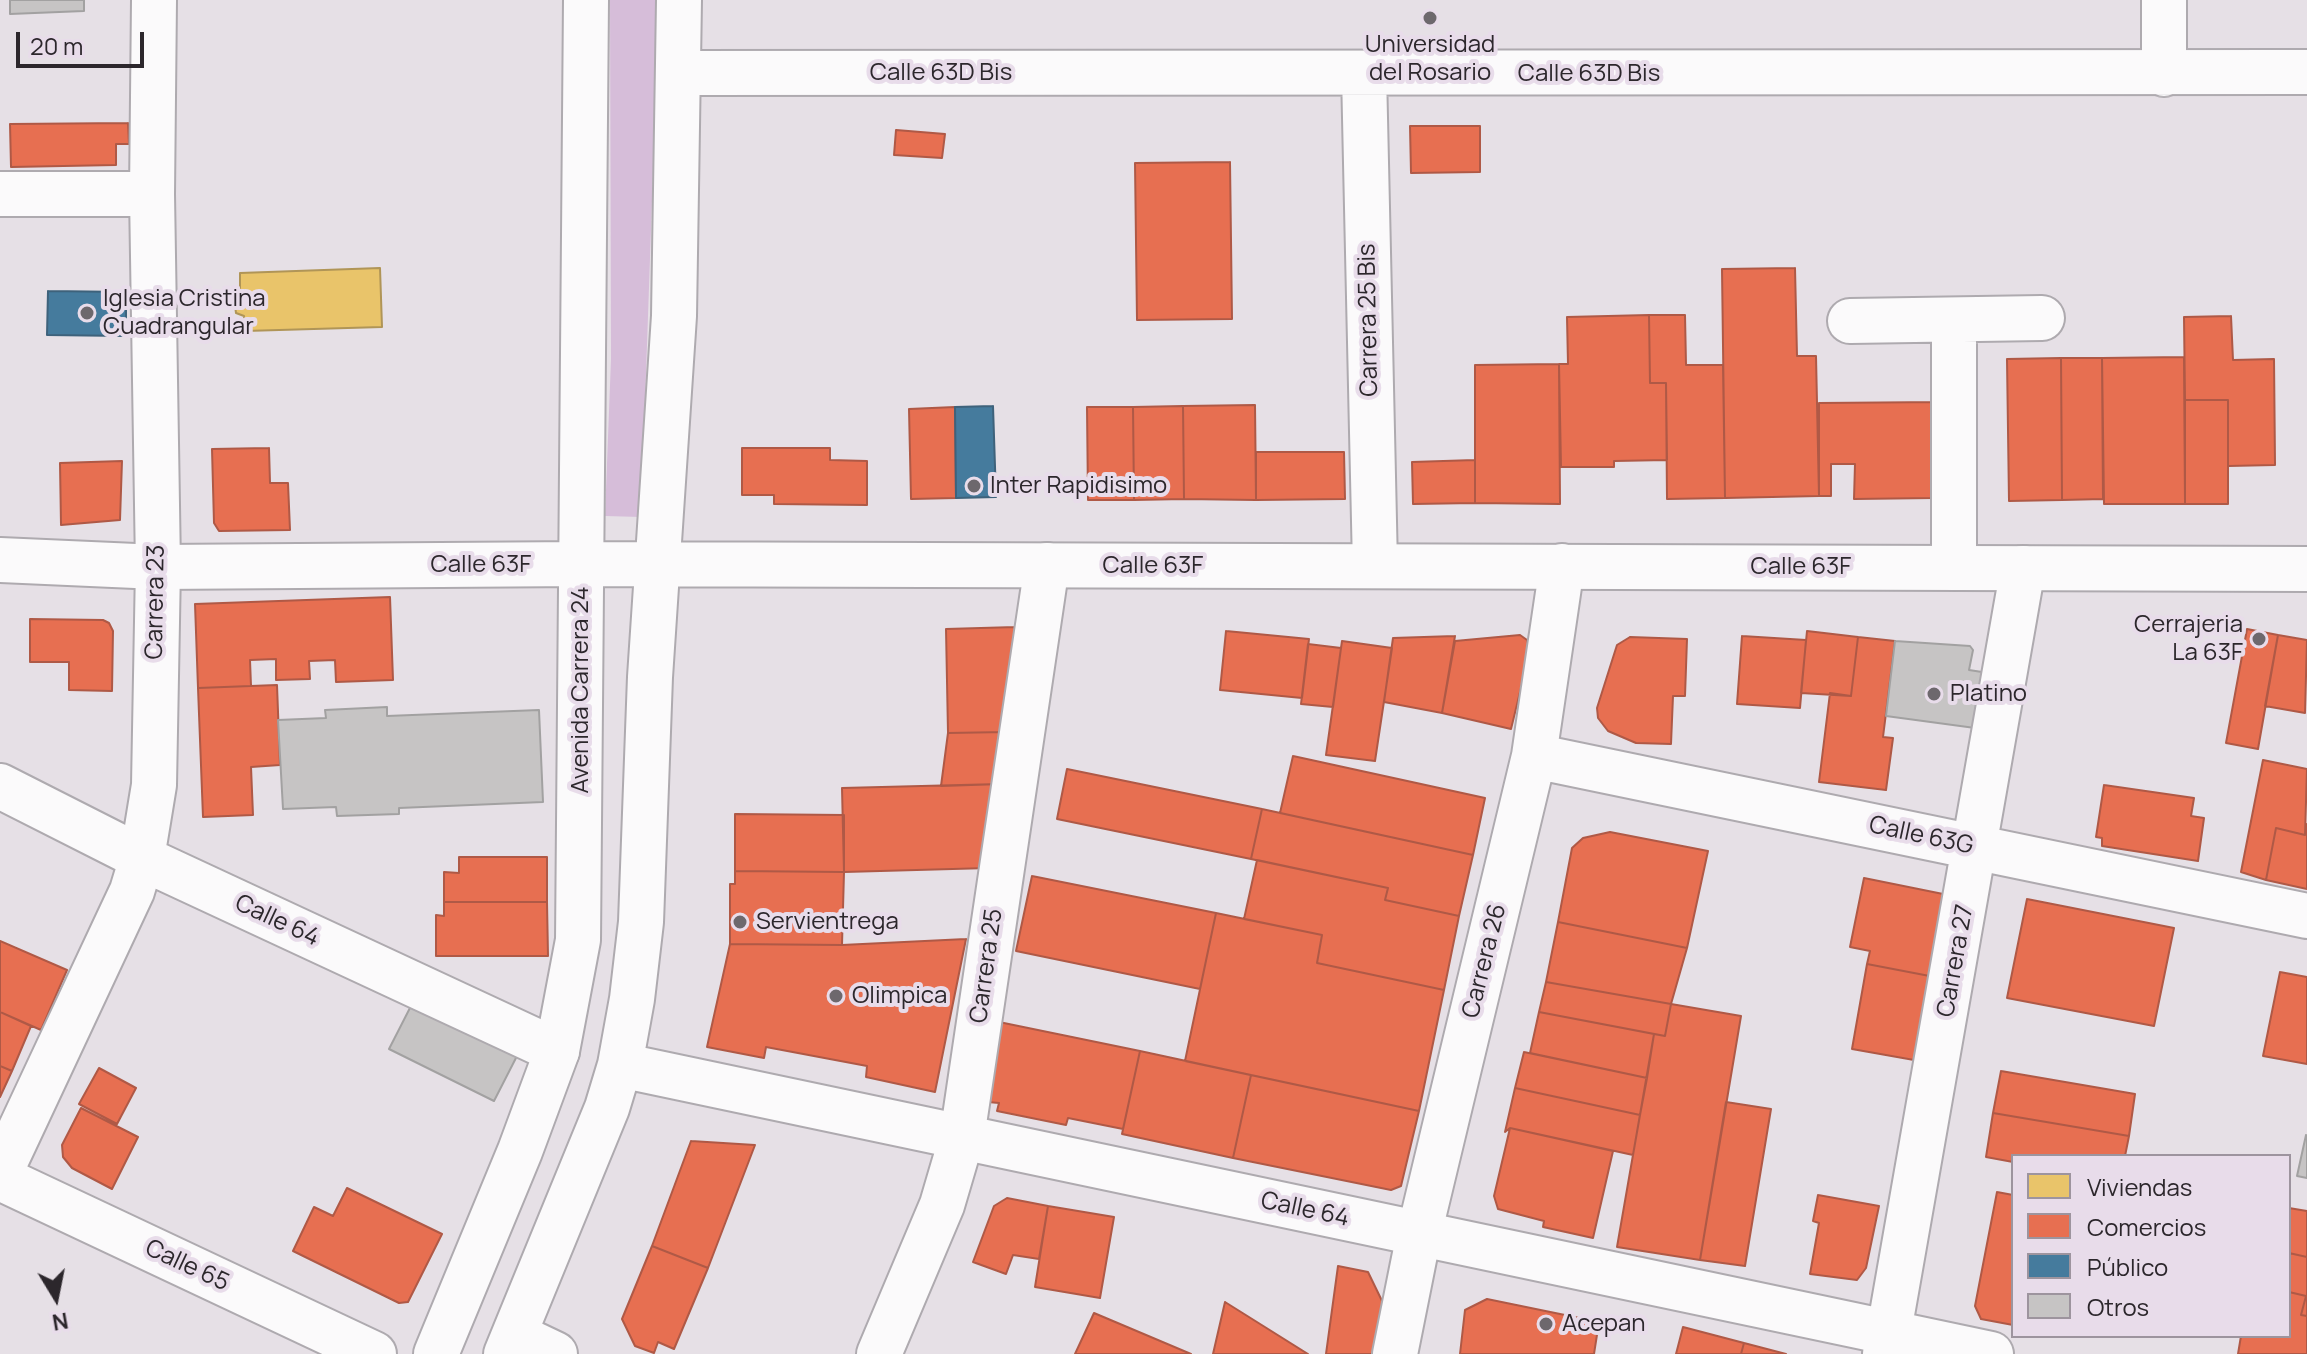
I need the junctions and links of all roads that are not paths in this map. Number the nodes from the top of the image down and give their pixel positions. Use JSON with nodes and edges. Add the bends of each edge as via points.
{"nodes":[{"id":1,"x":154,"y":0,"type":"edge"},
{"id":2,"x":586,"y":0,"type":"edge"},
{"id":3,"x":679,"y":0,"type":"edge"},
{"id":4,"x":2164,"y":0,"type":"edge"},
{"id":5,"x":2307,"y":72,"type":"edge"},
{"id":6,"x":679,"y":73,"type":"junction"},
{"id":7,"x":1364,"y":73,"type":"junction"},
{"id":8,"x":2164,"y":74,"type":"junction"},
{"id":9,"x":0,"y":194,"type":"edge"},
{"id":10,"x":152,"y":194,"type":"junction"},
{"id":11,"x":2042,"y":318,"type":"dead end"},
{"id":12,"x":1954,"y":320,"type":"junction"},
{"id":13,"x":1850,"y":321,"type":"dead end"},
{"id":14,"x":0,"y":560,"type":"edge"},
{"id":15,"x":581,"y":564,"type":"junction"},
{"id":16,"x":657,"y":564,"type":"junction"},
{"id":17,"x":1047,"y":565,"type":"junction"},
{"id":18,"x":1375,"y":566,"type":"junction"},
{"id":19,"x":1562,"y":566,"type":"junction"},
{"id":20,"x":158,"y":567,"type":"junction"},
{"id":21,"x":1954,"y":568,"type":"junction"},
{"id":22,"x":2023,"y":568,"type":"junction"},
{"id":23,"x":2307,"y":569,"type":"edge"},
{"id":24,"x":1534,"y":756,"type":"junction"},
{"id":25,"x":0,"y":786,"type":"edge"},
{"id":26,"x":1976,"y":847,"type":"junction"},
{"id":27,"x":142,"y":858,"type":"junction"},
{"id":28,"x":2307,"y":916,"type":"edge"},
{"id":29,"x":557,"y":1051,"type":"junction"},
{"id":30,"x":620,"y":1065,"type":"junction"},
{"id":31,"x":962,"y":1137,"type":"junction"},
{"id":32,"x":0,"y":1175,"type":"edge"},
{"id":33,"x":1419,"y":1234,"type":"junction"},
{"id":34,"x":1887,"y":1343,"type":"edge"},
{"id":35,"x":510,"y":1344,"type":"edge"},
{"id":36,"x":374,"y":1354,"type":"edge"},
{"id":37,"x":436,"y":1354,"type":"edge"},
{"id":38,"x":555,"y":1354,"type":"edge"},
{"id":39,"x":879,"y":1354,"type":"edge"},
{"id":40,"x":1395,"y":1354,"type":"edge"},
{"id":41,"x":1991,"y":1354,"type":"edge"}],
"edges":[{"from":1,"to":10,"type":"street","name":"Carrera 23"},
{"from":2,"to":15,"type":"street","name":"Avenida Carrera 24"},
{"from":3,"to":6,"type":"street"},
{"from":4,"to":8,"type":"street"},
{"from":5,"to":8,"type":"street","name":"Calle 63D Bis"},
{"from":6,"to":7,"type":"street","name":"Calle 63D Bis"},
{"from":6,"to":16,"type":"street","via":[[674,316]]},
{"from":7,"to":8,"type":"street","name":"Calle 63D Bis"},
{"from":7,"to":18,"type":"street","name":"Carrera 25 Bis"},
{"from":9,"to":10,"type":"street"},
{"from":10,"to":20,"type":"street","name":"Carrera 23"},
{"from":11,"to":12,"type":"street"},
{"from":12,"to":13,"type":"street"},
{"from":12,"to":21,"type":"street"},
{"from":14,"to":20,"type":"street","name":"Calle 63F"},
{"from":15,"to":16,"type":"street","name":"Calle 63F"},
{"from":15,"to":20,"type":"street","name":"Calle 63F"},
{"from":15,"to":29,"type":"street","name":"Avenida Carrera 24","via":[[580,900],[571,993]]},
{"from":16,"to":17,"type":"street","name":"Calle 63F"},
{"from":16,"to":30,"type":"street","via":[[641,922]]},
{"from":17,"to":18,"type":"street","name":"Calle 63F"},
{"from":17,"to":31,"type":"street","name":"Carrera 25"},
{"from":18,"to":19,"type":"street","name":"Calle 63F"},
{"from":19,"to":21,"type":"street","name":"Calle 63F"},
{"from":19,"to":24,"type":"street","name":"Carrera 26"},
{"from":20,"to":27,"type":"street","name":"Carrera 23","via":[[154,785]]},
{"from":21,"to":22,"type":"street","name":"Calle 63F"},
{"from":22,"to":23,"type":"street","name":"Calle 63F"},
{"from":22,"to":26,"type":"street","name":"Carrera 27"},
{"from":24,"to":26,"type":"street","name":"Calle 63G"},
{"from":24,"to":33,"type":"street","name":"Carrera 26"},
{"from":25,"to":27,"type":"street","name":"Calle 64"},
{"from":26,"to":28,"type":"street","name":"Calle 63G"},
{"from":26,"to":34,"type":"street","name":"Carrera 27"},
{"from":27,"to":29,"type":"street","name":"Calle 64"},
{"from":27,"to":32,"type":"street","name":"Carrera 23","via":[[132,891]]},
{"from":29,"to":37,"type":"street","name":"Avenida Carrera 24"},
{"from":30,"to":31,"type":"street","name":"Calle 64"},
{"from":30,"to":35,"type":"street","via":[[592,1147]]},
{"from":31,"to":33,"type":"street","name":"Calle 64"},
{"from":31,"to":39,"type":"street","name":"Carrera 25","via":[[942,1205]]},
{"from":32,"to":36,"type":"street","name":"Calle 65"},
{"from":33,"to":34,"type":"street","name":"Calle 64"},
{"from":33,"to":40,"type":"street","name":"Carrera 26"},
{"from":34,"to":41,"type":"street","name":"Calle 64"},
{"from":35,"to":38,"type":"street"}]}
